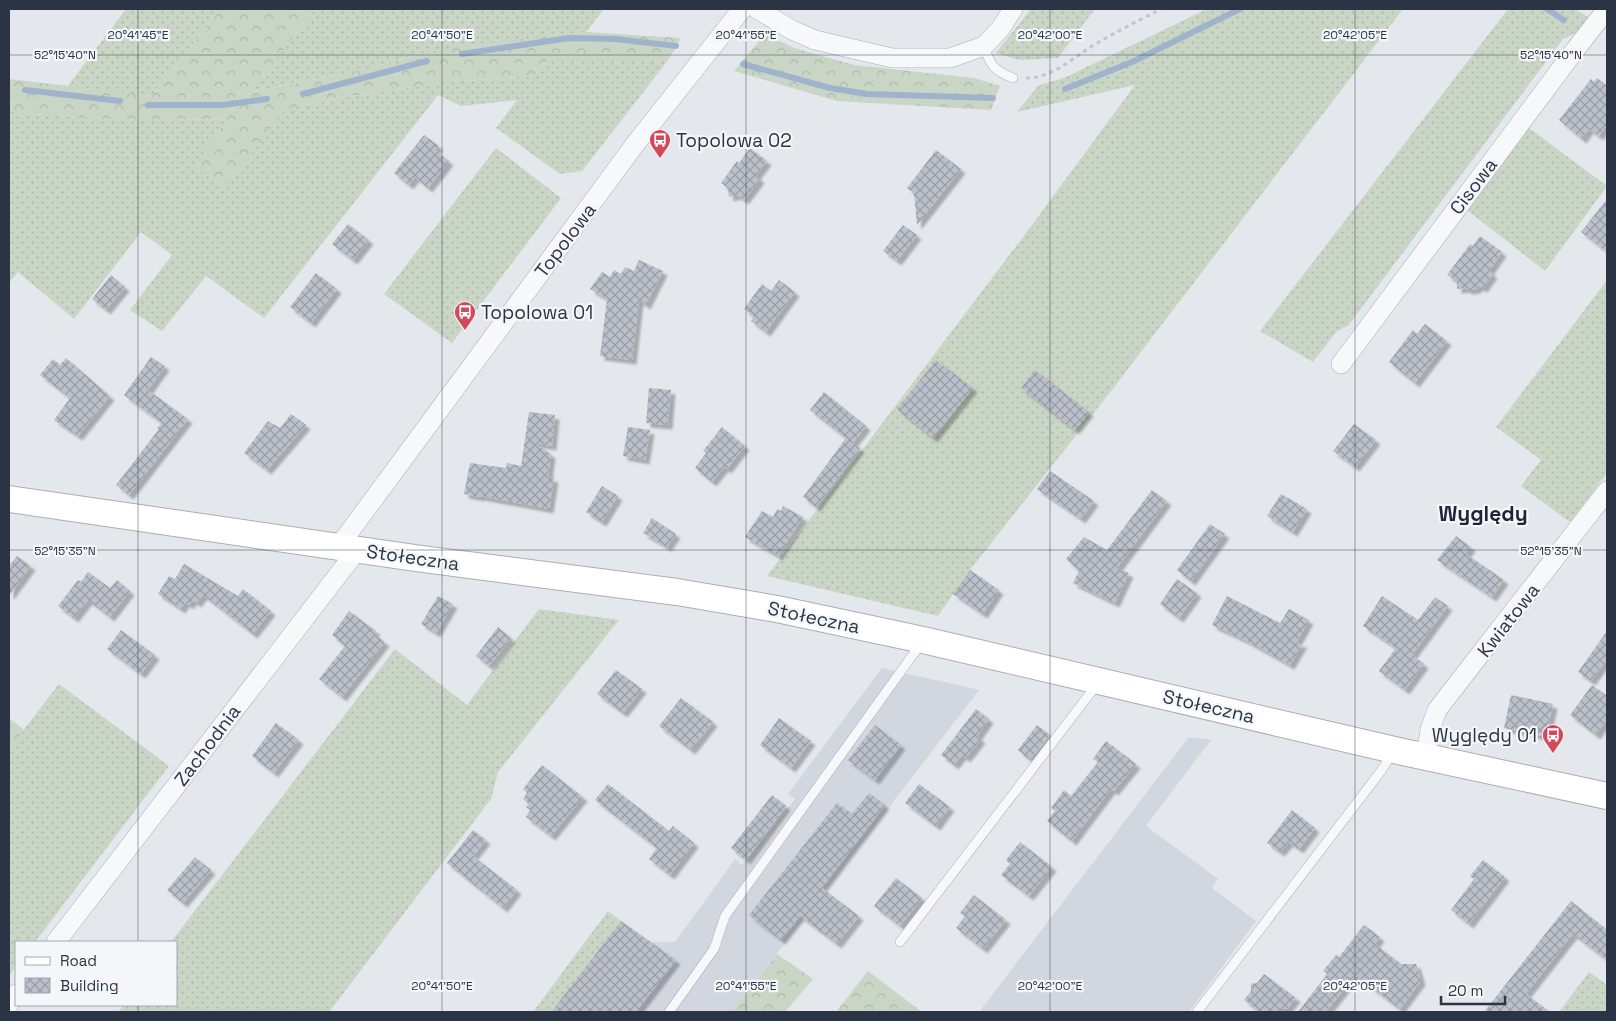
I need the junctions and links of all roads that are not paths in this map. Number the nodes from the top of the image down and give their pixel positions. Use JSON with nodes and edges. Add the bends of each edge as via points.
{"nodes":[{"id":1,"x":742,"y":9,"type":"edge"},
{"id":2,"x":756,"y":9,"type":"edge"},
{"id":3,"x":1013,"y":9,"type":"edge"},
{"id":4,"x":1607,"y":9,"type":"edge"},
{"id":5,"x":984,"y":46,"type":"junction"},
{"id":6,"x":1013,"y":78,"type":"road end"},
{"id":7,"x":1341,"y":364,"type":"dead end"},
{"id":8,"x":1607,"y":491,"type":"edge"},
{"id":9,"x":9,"y":499,"type":"edge"},
{"id":10,"x":348,"y":548,"type":"junction"},
{"id":11,"x":923,"y":640,"type":"junction"},
{"id":12,"x":1100,"y":681,"type":"junction"},
{"id":13,"x":1394,"y":750,"type":"junction"},
{"id":14,"x":1426,"y":756,"type":"junction"},
{"id":15,"x":1607,"y":796,"type":"edge"},
{"id":16,"x":57,"y":941,"type":"edge"},
{"id":17,"x":900,"y":942,"type":"dead end"},
{"id":18,"x":669,"y":1012,"type":"edge"},
{"id":19,"x":1197,"y":1012,"type":"edge"}],
"edges":[{"from":1,"to":10,"type":"street","name":"Topolowa","via":[[636,143]]},
{"from":2,"to":5,"type":"street","via":[[815,40],[892,58],[950,58]]},
{"from":3,"to":5,"type":"street"},
{"from":4,"to":7,"type":"street","name":"Cisowa"},
{"from":5,"to":6,"type":"lane","via":[[989,63],[1000,73]]},
{"from":8,"to":14,"type":"street","name":"Kwiatowa","via":[[1437,710]]},
{"from":9,"to":10,"type":"main road","name":"Stołeczna"},
{"from":10,"to":11,"type":"main road","name":"Stołeczna","via":[[677,592]]},
{"from":10,"to":16,"type":"street","name":"Zachodnia"},
{"from":11,"to":12,"type":"main road","name":"Stołeczna"},
{"from":11,"to":18,"type":"lane","via":[[725,916],[714,948]]},
{"from":12,"to":13,"type":"main road","name":"Stołeczna"},
{"from":12,"to":17,"type":"lane"},
{"from":13,"to":14,"type":"main road","name":"Stołeczna"},
{"from":13,"to":19,"type":"lane"},
{"from":14,"to":15,"type":"main road","name":"Stołeczna"}]}
